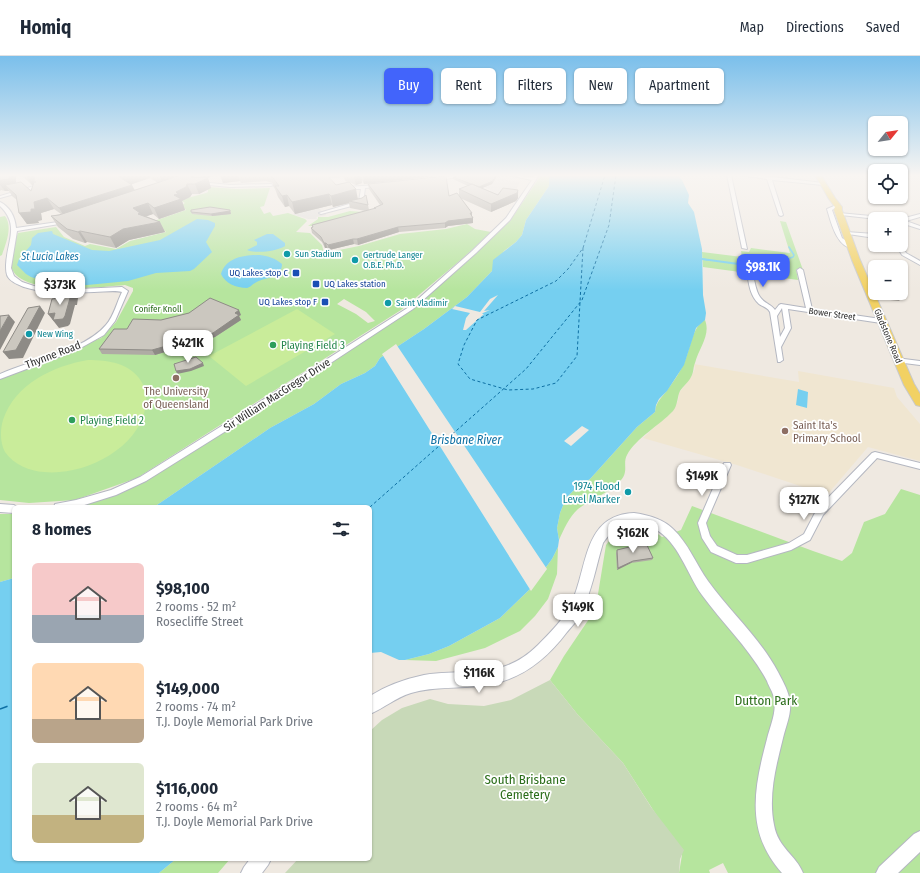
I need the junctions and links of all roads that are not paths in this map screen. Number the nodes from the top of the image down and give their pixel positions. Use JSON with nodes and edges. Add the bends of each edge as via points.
{"nodes":[{"id":1,"x":9,"y":213,"type":"edge"},
{"id":2,"x":512,"y":213,"type":"edge"},
{"id":3,"x":737,"y":213,"type":"edge"},
{"id":4,"x":831,"y":213,"type":"edge"},
{"id":5,"x":839,"y":213,"type":"edge"},
{"id":6,"x":857,"y":213,"type":"edge"},
{"id":7,"x":868,"y":215,"type":"edge"},
{"id":8,"x":920,"y":215,"type":"edge"},
{"id":9,"x":908,"y":219,"type":"edge"},
{"id":10,"x":68,"y":221,"type":"edge"},
{"id":11,"x":908,"y":224,"type":"edge"},
{"id":12,"x":920,"y":228,"type":"edge"},
{"id":13,"x":12,"y":230,"type":"junction"},
{"id":14,"x":848,"y":233,"type":"junction"},
{"id":15,"x":868,"y":235,"type":"edge"},
{"id":16,"x":852,"y":247,"type":"junction"},
{"id":17,"x":745,"y":248,"type":"dead end"},
{"id":18,"x":903,"y":252,"type":"edge"},
{"id":19,"x":920,"y":263,"type":"edge"},
{"id":20,"x":800,"y":270,"type":"dead end"},
{"id":21,"x":750,"y":273,"type":"dead end"},
{"id":22,"x":784,"y":306,"type":"junction"},
{"id":23,"x":810,"y":311,"type":"junction"},
{"id":24,"x":774,"y":316,"type":"junction"},
{"id":25,"x":881,"y":320,"type":"junction"},
{"id":26,"x":778,"y":348,"type":"junction"},
{"id":27,"x":780,"y":360,"type":"dead end"},
{"id":28,"x":898,"y":360,"type":"junction"},
{"id":29,"x":920,"y":363,"type":"edge"},
{"id":30,"x":0,"y":377,"type":"edge"},
{"id":31,"x":920,"y":402,"type":"edge"},
{"id":32,"x":727,"y":465,"type":"dead end"},
{"id":33,"x":920,"y":466,"type":"edge"},
{"id":34,"x":70,"y":505,"type":"edge"},
{"id":35,"x":0,"y":508,"type":"edge"},
{"id":36,"x":12,"y":509,"type":"edge"},
{"id":37,"x":372,"y":704,"type":"edge"},
{"id":38,"x":920,"y":840,"type":"edge"},
{"id":39,"x":260,"y":861,"type":"edge"},
{"id":40,"x":250,"y":873,"type":"edge"},
{"id":41,"x":794,"y":873,"type":"edge"},
{"id":42,"x":885,"y":873,"type":"edge"}],
"edges":[{"from":1,"to":13,"type":"street"},
{"from":2,"to":34,"type":"street","name":"Sir William MacGregor Drive","via":[[473,253],[411,308],[143,480]]},
{"from":3,"to":17,"type":"street"},
{"from":4,"to":16,"type":"street","name":"Gladstone Road","via":[[840,239]]},
{"from":5,"to":14,"type":"main road","name":"Gladstone Road"},
{"from":6,"to":7,"type":"street"},
{"from":8,"to":9,"type":"street"},
{"from":10,"to":13,"type":"street"},
{"from":11,"to":12,"type":"street"},
{"from":13,"to":30,"type":"street","name":"Thynne Road","via":[[6,263],[11,276],[18,282],[33,288],[60,291],[125,291],[110,325],[100,336]]},
{"from":14,"to":15,"type":"street"},
{"from":14,"to":16,"type":"main road","name":"Gladstone Road"},
{"from":16,"to":25,"type":"main road","name":"Gladstone Road"},
{"from":18,"to":19,"type":"street"},
{"from":20,"to":23,"type":"street"},
{"from":21,"to":24,"type":"street","via":[[759,300],[770,307]]},
{"from":22,"to":23,"type":"street","name":"Bower Street"},
{"from":22,"to":24,"type":"street","via":[[780,307]]},
{"from":22,"to":26,"type":"street","via":[[788,328]]},
{"from":23,"to":25,"type":"street","name":"Bower Street"},
{"from":24,"to":26,"type":"street"},
{"from":25,"to":28,"type":"main road","name":"Gladstone Road"},
{"from":26,"to":27,"type":"street"},
{"from":28,"to":29,"type":"street"},
{"from":28,"to":31,"type":"main road","name":"Gladstone Road"},
{"from":32,"to":33,"type":"street","via":[[702,523],[706,538],[714,549],[736,558],[747,559],[791,546],[807,537],[820,512],[877,455]]},
{"from":35,"to":36,"type":"street"},
{"from":37,"to":41,"type":"street","via":[[392,693],[423,682],[494,678],[515,671],[529,662],[545,648],[578,606],[602,532],[615,522],[628,518],[652,522],[674,538],[700,582],[768,665],[782,700],[764,782],[763,813],[767,834],[784,864]]},
{"from":38,"to":42,"type":"street"},
{"from":39,"to":40,"type":"street"}]}
